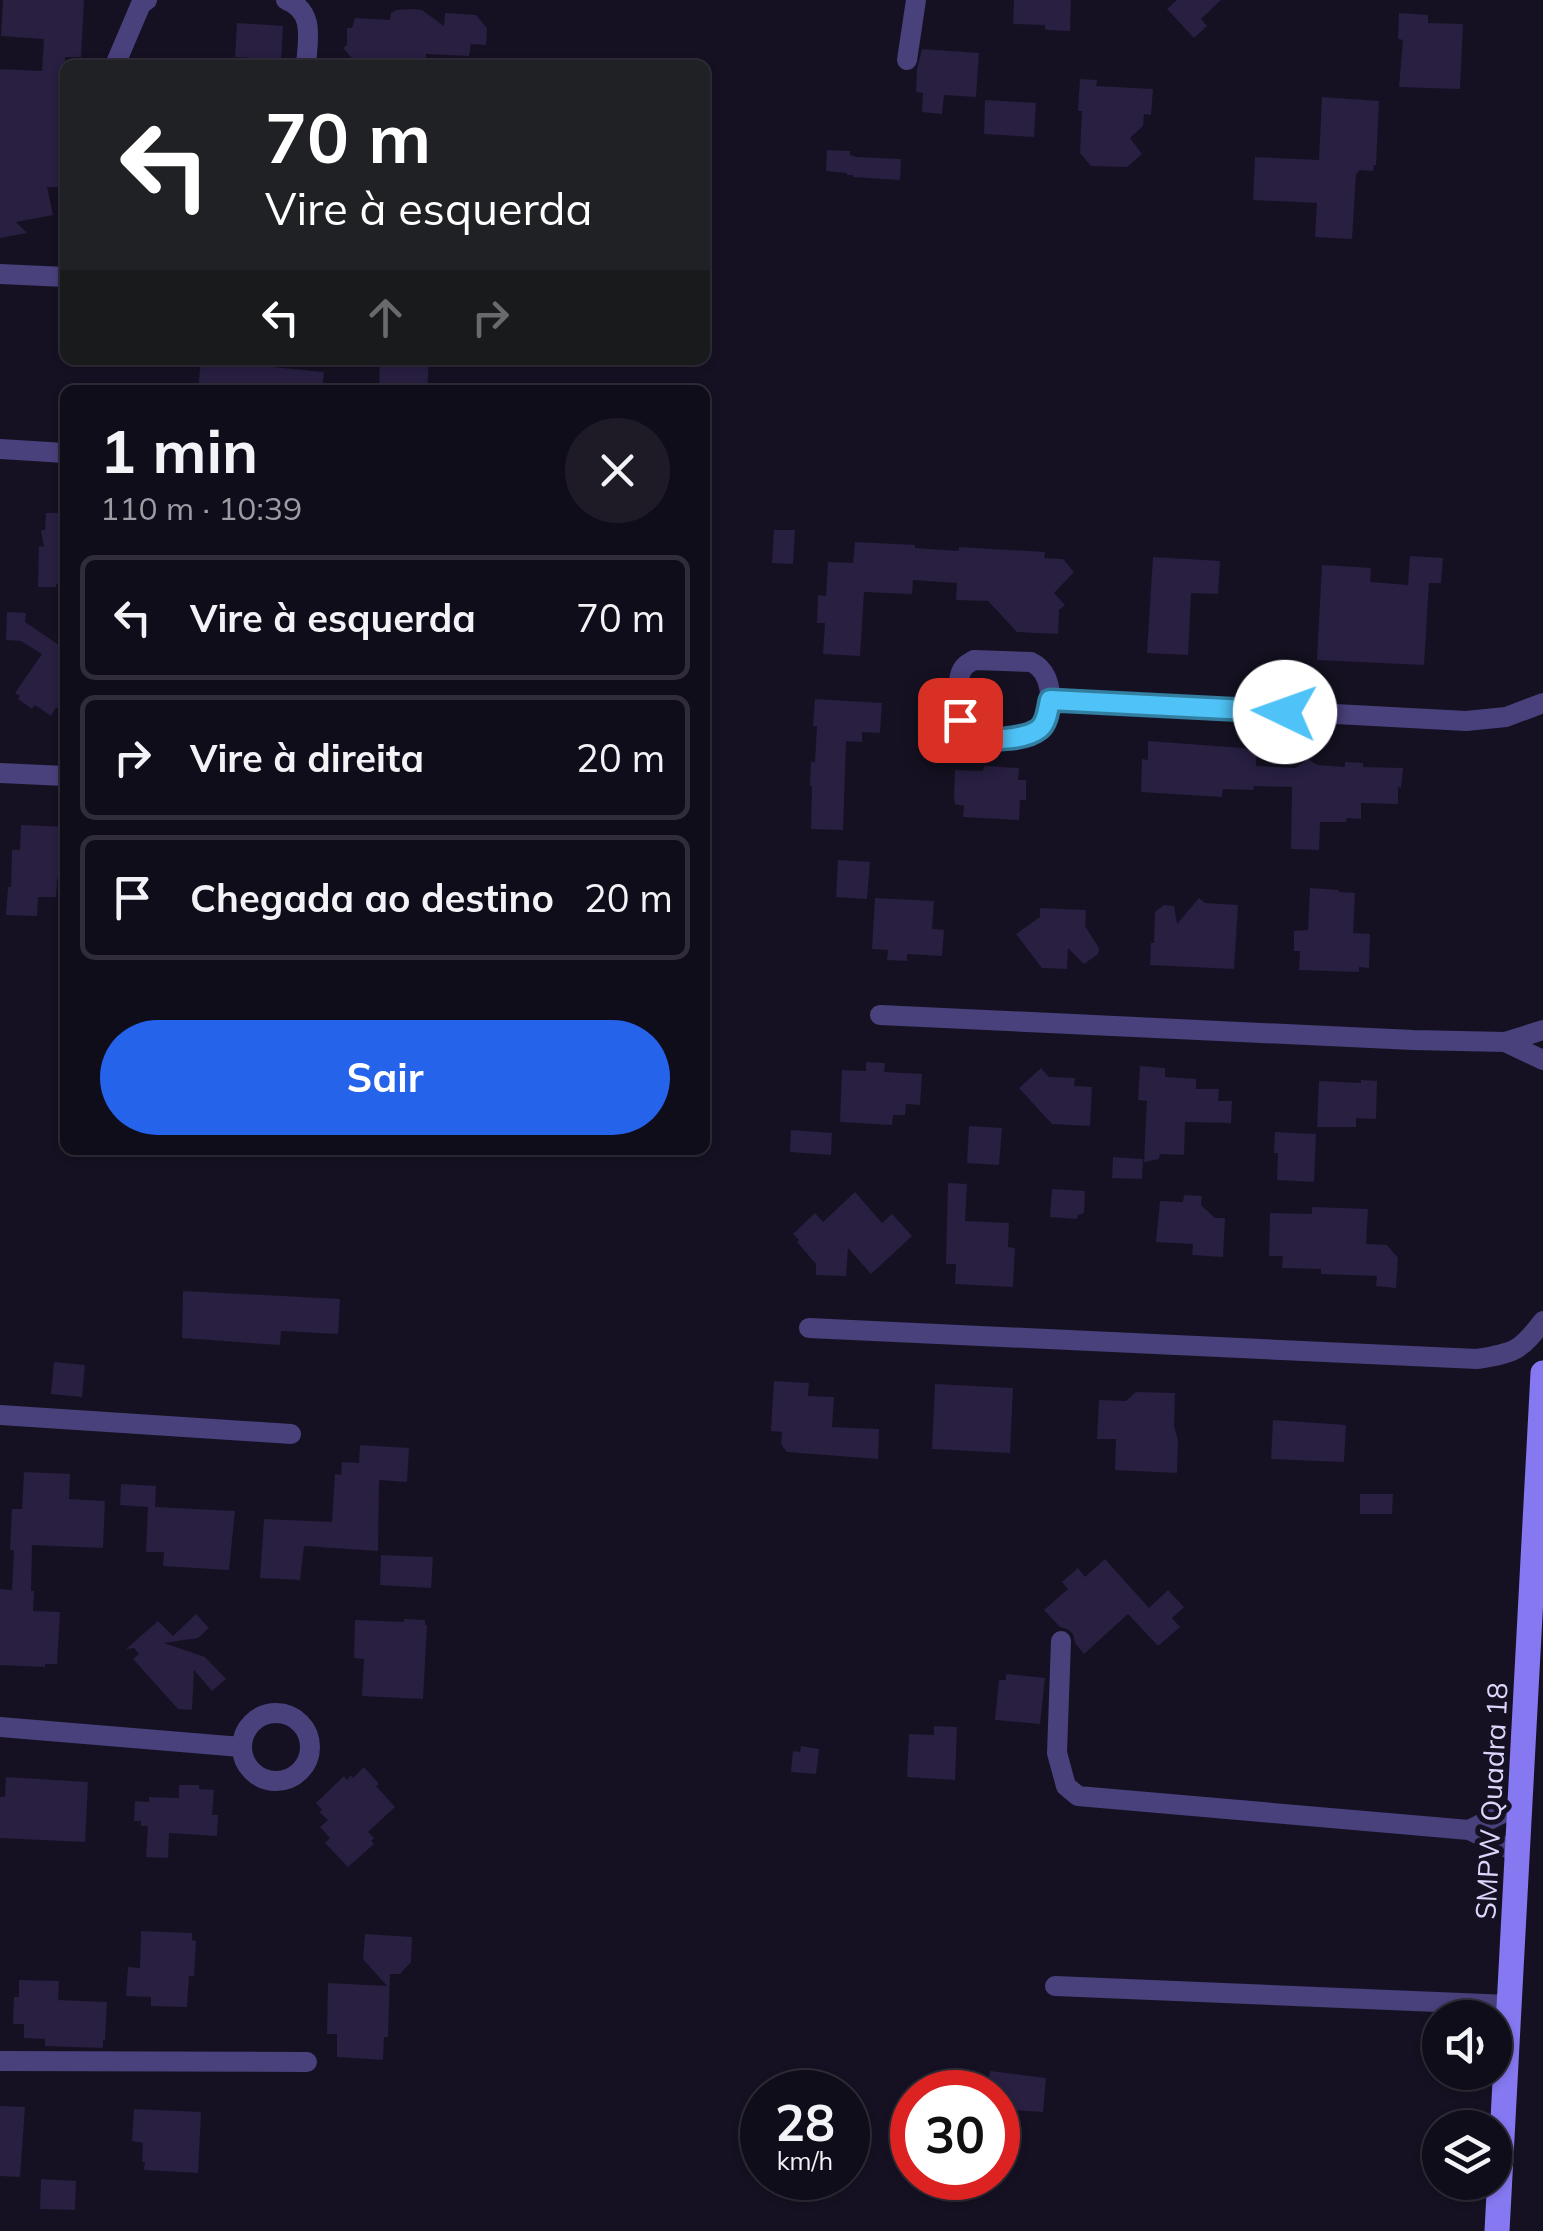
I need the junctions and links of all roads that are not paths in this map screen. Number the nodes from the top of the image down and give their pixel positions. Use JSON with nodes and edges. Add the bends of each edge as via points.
{"nodes":[{"id":1,"x":147,"y":0,"type":"edge"},
{"id":2,"x":286,"y":0,"type":"edge"},
{"id":3,"x":916,"y":0,"type":"edge"},
{"id":4,"x":117,"y":60,"type":"edge"},
{"id":5,"x":306,"y":60,"type":"edge"},
{"id":6,"x":907,"y":60,"type":"dead end"},
{"id":7,"x":0,"y":274,"type":"edge"},
{"id":8,"x":60,"y":278,"type":"edge"},
{"id":9,"x":0,"y":448,"type":"edge"},
{"id":10,"x":60,"y":453,"type":"edge"},
{"id":11,"x":1050,"y":700,"type":"junction"},
{"id":12,"x":1543,"y":703,"type":"edge"},
{"id":13,"x":0,"y":773,"type":"edge"},
{"id":14,"x":60,"y":776,"type":"edge"},
{"id":15,"x":880,"y":1015,"type":"dead end"},
{"id":16,"x":1543,"y":1030,"type":"edge"},
{"id":17,"x":1505,"y":1042,"type":"junction"},
{"id":18,"x":1543,"y":1060,"type":"edge"},
{"id":19,"x":1543,"y":1321,"type":"edge"},
{"id":20,"x":809,"y":1328,"type":"dead end"},
{"id":21,"x":1543,"y":1374,"type":"edge"},
{"id":22,"x":0,"y":1415,"type":"edge"},
{"id":23,"x":291,"y":1434,"type":"dead end"},
{"id":24,"x":1061,"y":1641,"type":"dead end"},
{"id":25,"x":1536,"y":1672,"type":"edge"},
{"id":26,"x":0,"y":1727,"type":"edge"},
{"id":27,"x":241,"y":1747,"type":"dead end"},
{"id":28,"x":1521,"y":1804,"type":"junction"},
{"id":29,"x":1469,"y":1830,"type":"junction"},
{"id":30,"x":1518,"y":1852,"type":"junction"},
{"id":31,"x":1054,"y":1986,"type":"dead end"},
{"id":32,"x":1509,"y":2000,"type":"edge"},
{"id":33,"x":1422,"y":2001,"type":"edge"},
{"id":34,"x":0,"y":2060,"type":"edge"},
{"id":35,"x":307,"y":2062,"type":"dead end"},
{"id":36,"x":1504,"y":2090,"type":"edge"},
{"id":37,"x":1497,"y":2231,"type":"edge"}],
"edges":[{"from":1,"to":4,"type":"street"},
{"from":2,"to":5,"type":"street","via":[[306,16]]},
{"from":3,"to":6,"type":"street"},
{"from":7,"to":8,"type":"street"},
{"from":9,"to":10,"type":"street"},
{"from":11,"to":11,"type":"street","via":[[1044,723],[1031,734],[976,737],[960,720],[962,669],[983,658],[1031,662],[1044,672]]},
{"from":11,"to":12,"type":"street","via":[[1466,721],[1506,717]]},
{"from":13,"to":14,"type":"street"},
{"from":15,"to":17,"type":"street"},
{"from":16,"to":17,"type":"street"},
{"from":17,"to":18,"type":"street"},
{"from":19,"to":20,"type":"street","via":[[1508,1354],[1477,1358]]},
{"from":21,"to":25,"type":"street","name":"SMPW Quadra 18"},
{"from":22,"to":23,"type":"street"},
{"from":24,"to":29,"type":"street","via":[[1057,1753],[1066,1786],[1078,1796]]},
{"from":25,"to":28,"type":"street","name":"SMPW Quadra 18"},
{"from":26,"to":27,"type":"street"},
{"from":28,"to":29,"type":"street"},
{"from":28,"to":30,"type":"street","name":"SMPW Quadra 18"},
{"from":29,"to":30,"type":"street"},
{"from":30,"to":32,"type":"street","name":"SMPW Quadra 18"},
{"from":31,"to":33,"type":"street"},
{"from":34,"to":35,"type":"street"},
{"from":36,"to":37,"type":"street","name":"SMPW Quadra 18"}]}
